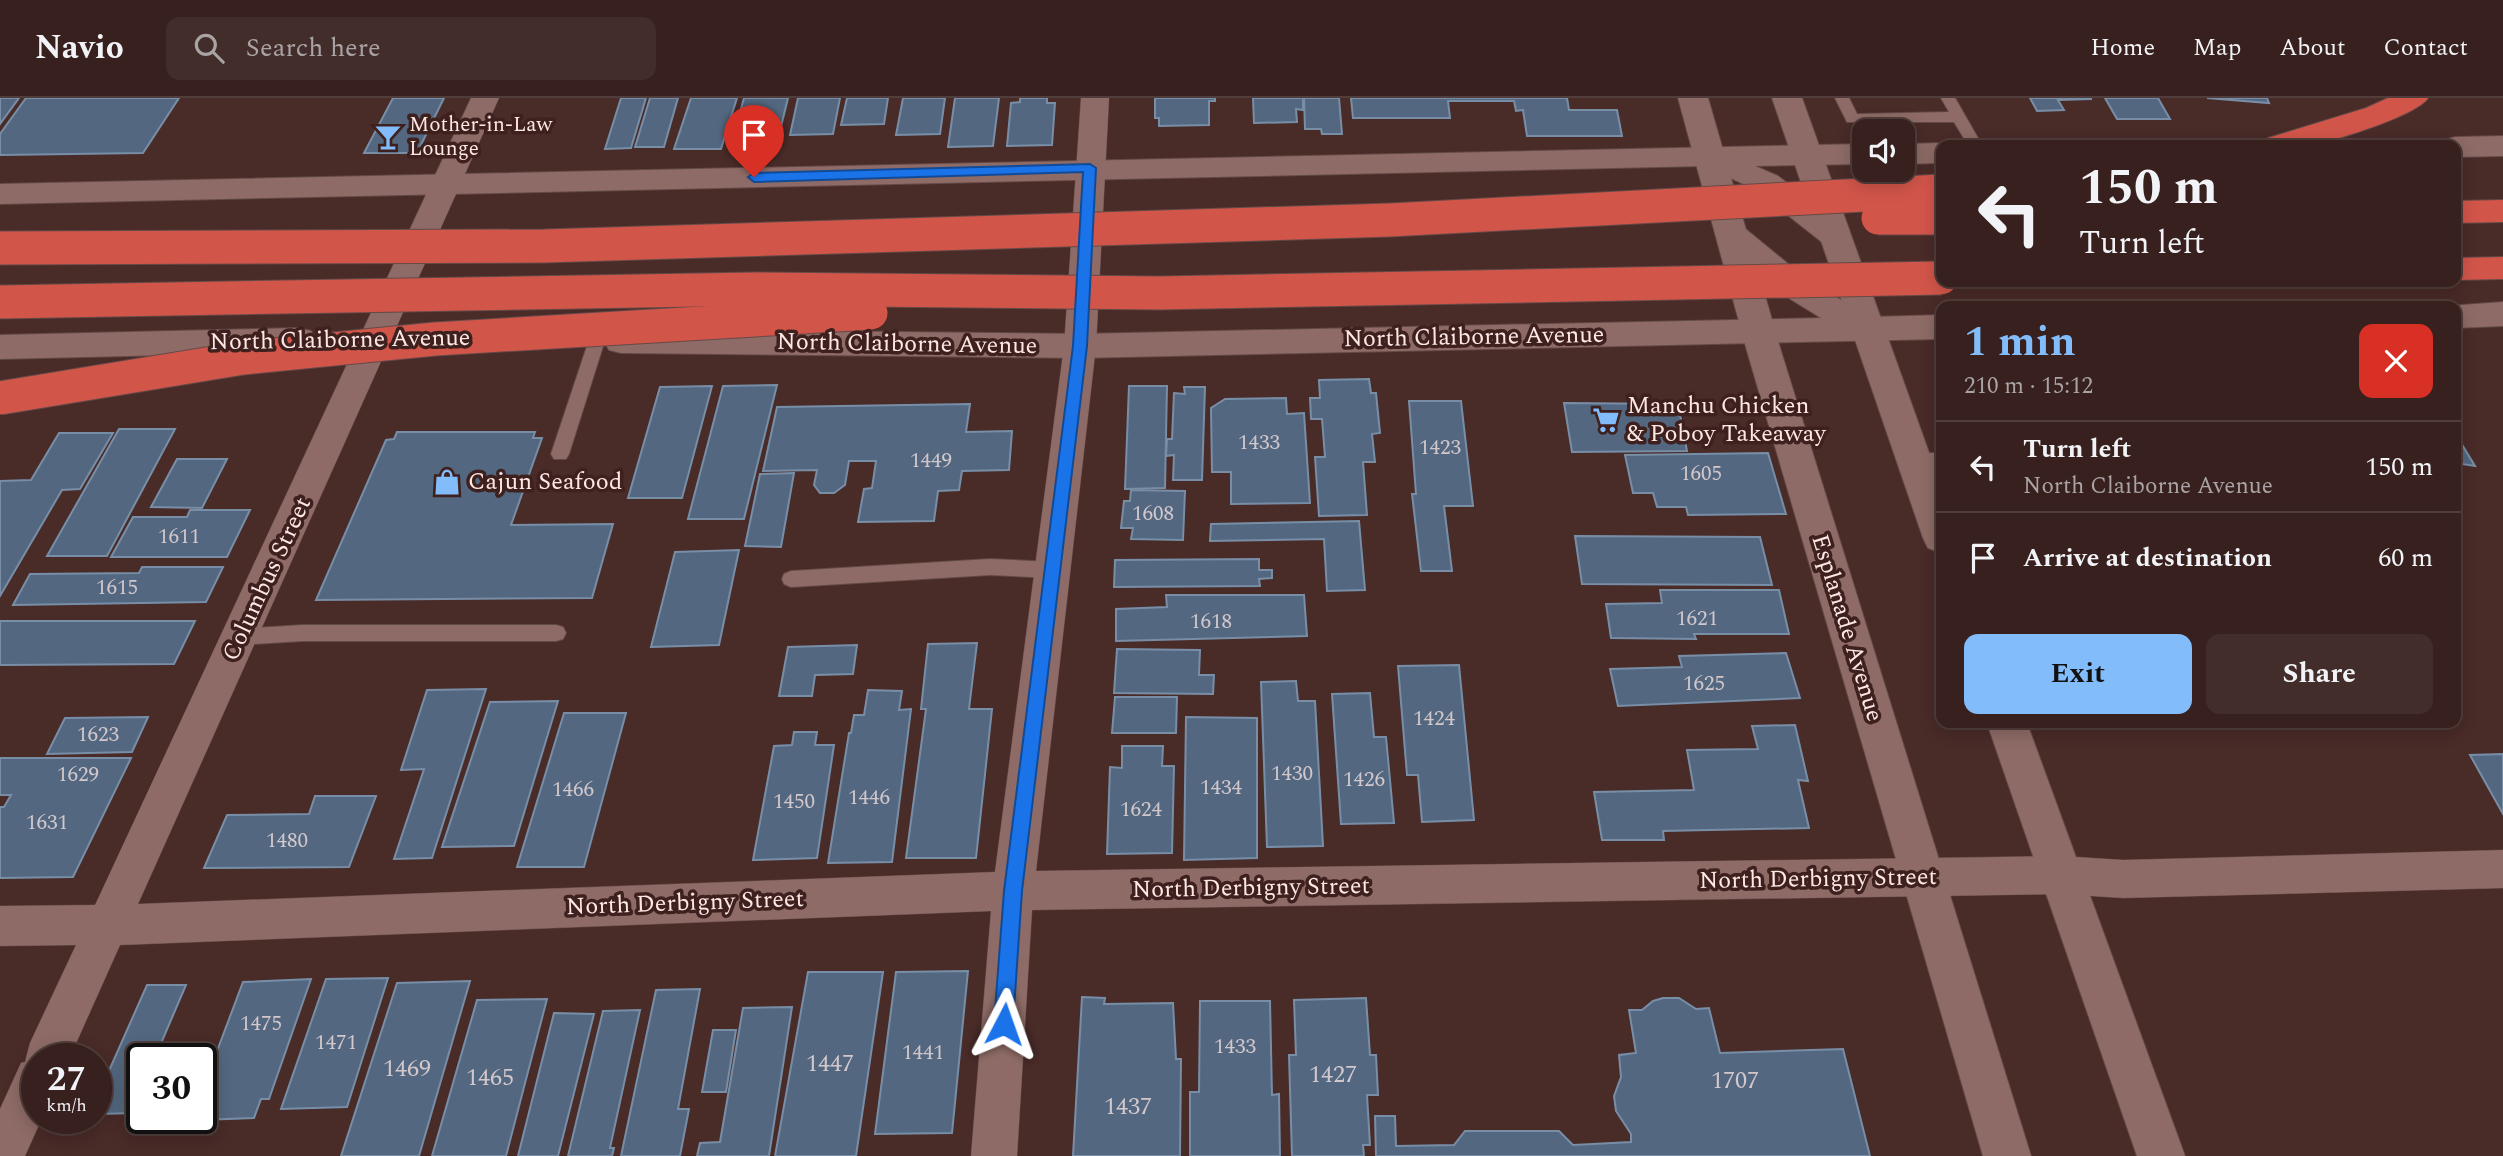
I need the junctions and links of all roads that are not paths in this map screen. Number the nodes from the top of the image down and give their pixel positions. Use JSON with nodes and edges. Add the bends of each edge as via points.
{"nodes":[{"id":1,"x":485,"y":98,"type":"edge"},
{"id":2,"x":1095,"y":98,"type":"edge"},
{"id":3,"x":1693,"y":98,"type":"edge"},
{"id":4,"x":1787,"y":98,"type":"edge"},
{"id":5,"x":1842,"y":98,"type":"edge"},
{"id":6,"x":1948,"y":98,"type":"edge"},
{"id":7,"x":2413,"y":98,"type":"edge"},
{"id":8,"x":1958,"y":117,"type":"junction"},
{"id":9,"x":1972,"y":140,"type":"edge"},
{"id":10,"x":2295,"y":140,"type":"edge"},
{"id":11,"x":2503,"y":146,"type":"edge"},
{"id":12,"x":2461,"y":147,"type":"edge"},
{"id":13,"x":1936,"y":153,"type":"edge"},
{"id":14,"x":1852,"y":154,"type":"edge"},
{"id":15,"x":1915,"y":154,"type":"edge"},
{"id":16,"x":1806,"y":155,"type":"junction"},
{"id":17,"x":1708,"y":156,"type":"junction"},
{"id":18,"x":1090,"y":168,"type":"junction"},
{"id":19,"x":446,"y":187,"type":"junction"},
{"id":20,"x":1936,"y":191,"type":"edge"},
{"id":21,"x":0,"y":194,"type":"edge"},
{"id":22,"x":2503,"y":211,"type":"edge"},
{"id":23,"x":2461,"y":212,"type":"edge"},
{"id":24,"x":1936,"y":218,"type":"edge"},
{"id":25,"x":1390,"y":220,"type":"junction"},
{"id":26,"x":1731,"y":234,"type":"junction"},
{"id":27,"x":1834,"y":235,"type":"junction"},
{"id":28,"x":0,"y":248,"type":"edge"},
{"id":29,"x":2503,"y":268,"type":"edge"},
{"id":30,"x":2461,"y":269,"type":"edge"},
{"id":31,"x":1936,"y":278,"type":"edge"},
{"id":32,"x":1159,"y":293,"type":"junction"},
{"id":33,"x":0,"y":302,"type":"edge"},
{"id":34,"x":2503,"y":314,"type":"edge"},
{"id":35,"x":2461,"y":316,"type":"edge"},
{"id":36,"x":1936,"y":327,"type":"edge"},
{"id":37,"x":1865,"y":329,"type":"junction"},
{"id":38,"x":1758,"y":331,"type":"junction"},
{"id":39,"x":377,"y":338,"type":"junction"},
{"id":40,"x":597,"y":341,"type":"junction"},
{"id":41,"x":1080,"y":346,"type":"junction"},
{"id":42,"x":0,"y":347,"type":"edge"},
{"id":43,"x":0,"y":398,"type":"edge"},
{"id":44,"x":560,"y":454,"type":"dead end"},
{"id":45,"x":1927,"y":460,"type":"edge"},
{"id":46,"x":1936,"y":510,"type":"edge"},
{"id":47,"x":1053,"y":570,"type":"junction"},
{"id":48,"x":792,"y":579,"type":"dead end"},
{"id":49,"x":556,"y":633,"type":"dead end"},
{"id":50,"x":240,"y":637,"type":"junction"},
{"id":51,"x":2009,"y":728,"type":"edge"},
{"id":52,"x":2503,"y":869,"type":"edge"},
{"id":53,"x":2061,"y":875,"type":"junction"},
{"id":54,"x":1921,"y":877,"type":"junction"},
{"id":55,"x":1013,"y":891,"type":"junction"},
{"id":56,"x":108,"y":925,"type":"junction"},
{"id":57,"x":0,"y":926,"type":"edge"},
{"id":58,"x":53,"y":1043,"type":"edge"},
{"id":59,"x":21,"y":1114,"type":"edge"},
{"id":60,"x":2,"y":1156,"type":"edge"},
{"id":61,"x":994,"y":1156,"type":"edge"},
{"id":62,"x":2007,"y":1156,"type":"edge"},
{"id":63,"x":2161,"y":1156,"type":"edge"}],
"edges":[{"from":1,"to":19,"type":"street","name":"Columbus Street"},
{"from":2,"to":18,"type":"street"},
{"from":3,"to":17,"type":"main road","name":"Esplanade Avenue"},
{"from":4,"to":16,"type":"main road"},
{"from":5,"to":8,"type":"lane","via":[[1852,119]]},
{"from":6,"to":8,"type":"lane"},
{"from":7,"to":10,"type":"highway","via":[[2376,115]]},
{"from":8,"to":9,"type":"lane"},
{"from":11,"to":12,"type":"main road"},
{"from":13,"to":15,"type":"main road"},
{"from":14,"to":16,"type":"main road"},
{"from":16,"to":17,"type":"main road"},
{"from":16,"to":27,"type":"main road"},
{"from":17,"to":18,"type":"main road"},
{"from":17,"to":26,"type":"main road","name":"Esplanade Avenue"},
{"from":17,"to":27,"type":"main road","via":[[1767,183]]},
{"from":18,"to":19,"type":"main road"},
{"from":18,"to":41,"type":"street"},
{"from":19,"to":21,"type":"main road"},
{"from":19,"to":39,"type":"street","name":"Columbus Street"},
{"from":20,"to":25,"type":"highway","bridge":true},
{"from":22,"to":23,"type":"highway"},
{"from":24,"to":25,"type":"highway","bridge":true},
{"from":25,"to":28,"type":"highway","bridge":true,"via":[[544,246]]},
{"from":26,"to":37,"type":"main road","via":[[1798,289]]},
{"from":26,"to":38,"type":"main road","name":"Esplanade Avenue"},
{"from":27,"to":37,"type":"main road"},
{"from":29,"to":30,"type":"highway"},
{"from":31,"to":32,"type":"highway","bridge":true},
{"from":32,"to":33,"type":"highway","bridge":true,"via":[[754,289]]},
{"from":32,"to":43,"type":"highway","bridge":true,"via":[[435,339],[243,358]]},
{"from":34,"to":35,"type":"main road"},
{"from":36,"to":37,"type":"main road","name":"North Claiborne Avenue"},
{"from":37,"to":38,"type":"main road","name":"North Claiborne Avenue"},
{"from":37,"to":45,"type":"main road"},
{"from":38,"to":41,"type":"main road","name":"North Claiborne Avenue"},
{"from":38,"to":54,"type":"main road","name":"Esplanade Avenue"},
{"from":39,"to":40,"type":"main road","name":"North Claiborne Avenue"},
{"from":39,"to":42,"type":"main road","name":"North Claiborne Avenue"},
{"from":39,"to":50,"type":"street","name":"Columbus Street"},
{"from":40,"to":41,"type":"main road","name":"North Claiborne Avenue"},
{"from":40,"to":44,"type":"lane"},
{"from":41,"to":47,"type":"street"},
{"from":45,"to":46,"type":"main road"},
{"from":47,"to":48,"type":"lane","via":[[990,567]]},
{"from":47,"to":55,"type":"street"},
{"from":49,"to":50,"type":"lane"},
{"from":50,"to":56,"type":"street","name":"Columbus Street"},
{"from":51,"to":53,"type":"main road"},
{"from":52,"to":53,"type":"street","name":"North Derbigny Street","via":[[2123,879]]},
{"from":53,"to":54,"type":"street","name":"North Derbigny Street"},
{"from":53,"to":63,"type":"main road"},
{"from":54,"to":55,"type":"street","name":"North Derbigny Street"},
{"from":54,"to":62,"type":"main road","name":"Esplanade Avenue"},
{"from":55,"to":56,"type":"street","name":"North Derbigny Street"},
{"from":55,"to":61,"type":"street"},
{"from":56,"to":57,"type":"street","name":"North Derbigny Street"},
{"from":56,"to":58,"type":"street","name":"Columbus Street"},
{"from":59,"to":60,"type":"street"}]}
